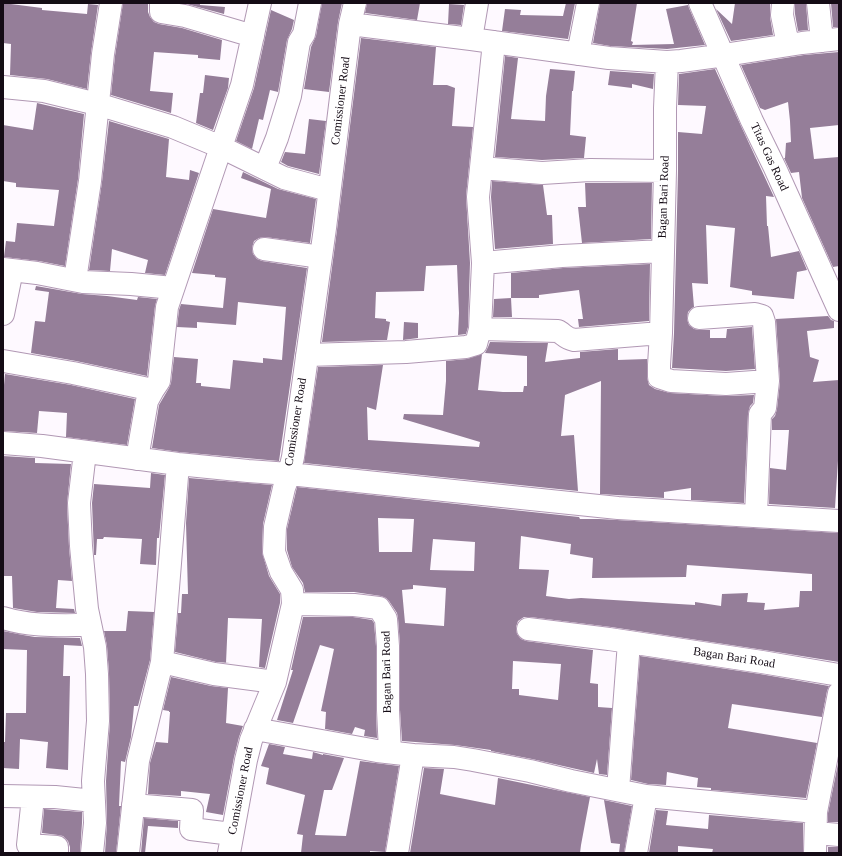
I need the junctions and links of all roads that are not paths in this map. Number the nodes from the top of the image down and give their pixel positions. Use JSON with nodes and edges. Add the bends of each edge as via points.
{"nodes":[{"id":1,"x":111,"y":3,"type":"edge"},
{"id":2,"x":161,"y":3,"type":"edge"},
{"id":3,"x":260,"y":3,"type":"edge"},
{"id":4,"x":310,"y":3,"type":"edge"},
{"id":5,"x":355,"y":3,"type":"edge"},
{"id":6,"x":477,"y":3,"type":"edge"},
{"id":7,"x":588,"y":3,"type":"edge"},
{"id":8,"x":700,"y":3,"type":"edge"},
{"id":9,"x":783,"y":3,"type":"edge"},
{"id":10,"x":818,"y":3,"type":"edge"},
{"id":11,"x":350,"y":24,"type":"junction"},
{"id":12,"x":253,"y":36,"type":"junction"},
{"id":13,"x":471,"y":39,"type":"junction"},
{"id":14,"x":830,"y":40,"type":"edge"},
{"id":15,"x":494,"y":42,"type":"junction"},
{"id":16,"x":788,"y":45,"type":"junction"},
{"id":17,"x":578,"y":54,"type":"junction"},
{"id":18,"x":723,"y":56,"type":"junction"},
{"id":19,"x":667,"y":62,"type":"junction"},
{"id":20,"x":3,"y":87,"type":"edge"},
{"id":21,"x":98,"y":104,"type":"junction"},
{"id":22,"x":221,"y":147,"type":"junction"},
{"id":23,"x":265,"y":168,"type":"junction"},
{"id":24,"x":481,"y":168,"type":"junction"},
{"id":25,"x":665,"y":171,"type":"junction"},
{"id":26,"x":329,"y":190,"type":"junction"},
{"id":27,"x":264,"y":249,"type":"dead end"},
{"id":28,"x":663,"y":251,"type":"junction"},
{"id":29,"x":321,"y":257,"type":"junction"},
{"id":30,"x":483,"y":262,"type":"junction"},
{"id":31,"x":7,"y":269,"type":"edge"},
{"id":32,"x":75,"y":280,"type":"junction"},
{"id":33,"x":173,"y":288,"type":"junction"},
{"id":34,"x":836,"y":298,"type":"edge"},
{"id":35,"x":3,"y":314,"type":"edge"},
{"id":36,"x":699,"y":318,"type":"dead end"},
{"id":37,"x":480,"y":329,"type":"junction"},
{"id":38,"x":661,"y":333,"type":"junction"},
{"id":39,"x":306,"y":355,"type":"junction"},
{"id":40,"x":3,"y":361,"type":"edge"},
{"id":41,"x":768,"y":381,"type":"junction"},
{"id":42,"x":153,"y":390,"type":"junction"},
{"id":43,"x":3,"y":443,"type":"edge"},
{"id":44,"x":85,"y":452,"type":"junction"},
{"id":45,"x":137,"y":459,"type":"junction"},
{"id":46,"x":178,"y":464,"type":"junction"},
{"id":47,"x":289,"y":474,"type":"junction"},
{"id":48,"x":756,"y":516,"type":"junction"},
{"id":49,"x":839,"y":521,"type":"edge"},
{"id":50,"x":294,"y":604,"type":"junction"},
{"id":51,"x":3,"y":618,"type":"edge"},
{"id":52,"x":90,"y":625,"type":"junction"},
{"id":53,"x":528,"y":629,"type":"dead end"},
{"id":54,"x":629,"y":642,"type":"junction"},
{"id":55,"x":162,"y":662,"type":"junction"},
{"id":56,"x":839,"y":675,"type":"edge"},
{"id":57,"x":275,"y":682,"type":"junction"},
{"id":58,"x":839,"y":693,"type":"edge"},
{"id":59,"x":255,"y":728,"type":"junction"},
{"id":60,"x":390,"y":752,"type":"junction"},
{"id":61,"x":413,"y":755,"type":"junction"},
{"id":62,"x":618,"y":790,"type":"junction"},
{"id":63,"x":3,"y":796,"type":"edge"},
{"id":64,"x":646,"y":796,"type":"junction"},
{"id":65,"x":33,"y":797,"type":"junction"},
{"id":66,"x":94,"y":801,"type":"junction"},
{"id":67,"x":133,"y":805,"type":"junction"},
{"id":68,"x":816,"y":833,"type":"edge"},
{"id":69,"x":839,"y":836,"type":"edge"},
{"id":70,"x":231,"y":843,"type":"edge"},
{"id":71,"x":57,"y":853,"type":"edge"},
{"id":72,"x":92,"y":853,"type":"edge"},
{"id":73,"x":128,"y":853,"type":"edge"},
{"id":74,"x":397,"y":853,"type":"edge"},
{"id":75,"x":636,"y":853,"type":"edge"}],
"edges":[{"from":1,"to":21,"type":"street"},
{"from":2,"to":12,"type":"street","via":[[161,12],[185,16]]},
{"from":3,"to":12,"type":"street"},
{"from":4,"to":23,"type":"street","via":[[304,34],[299,42],[290,96]]},
{"from":5,"to":11,"type":"street","name":"Comissioner Road"},
{"from":6,"to":13,"type":"street"},
{"from":7,"to":17,"type":"street"},
{"from":8,"to":18,"type":"street","name":"Titas Gas Road"},
{"from":9,"to":16,"type":"street","via":[[782,15]]},
{"from":10,"to":14,"type":"street"},
{"from":11,"to":13,"type":"street"},
{"from":11,"to":26,"type":"street","name":"Comissioner Road"},
{"from":12,"to":22,"type":"street","via":[[242,85]]},
{"from":13,"to":15,"type":"street"},
{"from":14,"to":16,"type":"street"},
{"from":15,"to":17,"type":"street"},
{"from":15,"to":24,"type":"street"},
{"from":16,"to":18,"type":"street"},
{"from":17,"to":19,"type":"street"},
{"from":18,"to":19,"type":"street"},
{"from":18,"to":34,"type":"street","name":"Titas Gas Road"},
{"from":19,"to":25,"type":"street","name":"Bagan Bari Road"},
{"from":20,"to":21,"type":"street","via":[[44,91]]},
{"from":21,"to":22,"type":"street","via":[[173,127]]},
{"from":21,"to":32,"type":"street","via":[[90,181]]},
{"from":22,"to":23,"type":"street"},
{"from":22,"to":33,"type":"street"},
{"from":23,"to":26,"type":"street","via":[[284,178]]},
{"from":24,"to":25,"type":"street","via":[[542,173],[590,170]]},
{"from":24,"to":30,"type":"street","via":[[478,197]]},
{"from":25,"to":28,"type":"street","name":"Bagan Bari Road"},
{"from":26,"to":29,"type":"street","name":"Comissioner Road"},
{"from":27,"to":29,"type":"street"},
{"from":28,"to":30,"type":"street"},
{"from":28,"to":38,"type":"street","name":"Bagan Bari Road"},
{"from":29,"to":39,"type":"street","name":"Comissioner Road"},
{"from":30,"to":37,"type":"street"},
{"from":31,"to":32,"type":"street"},
{"from":31,"to":35,"type":"street"},
{"from":32,"to":33,"type":"street"},
{"from":33,"to":42,"type":"street","via":[[167,307],[159,381]]},
{"from":36,"to":41,"type":"street","via":[[755,314],[762,316]]},
{"from":37,"to":38,"type":"street","via":[[558,331],[574,340]]},
{"from":37,"to":39,"type":"street","via":[[476,344],[466,347]]},
{"from":38,"to":41,"type":"street","name":"Bagan Bari Road","via":[[659,377],[671,381],[726,384]]},
{"from":39,"to":47,"type":"street","name":"Comissioner Road"},
{"from":40,"to":42,"type":"street"},
{"from":41,"to":48,"type":"street","via":[[765,408],[760,414]]},
{"from":42,"to":45,"type":"street","via":[[147,401]]},
{"from":43,"to":44,"type":"street"},
{"from":44,"to":45,"type":"street"},
{"from":44,"to":52,"type":"street","via":[[79,503]]},
{"from":45,"to":46,"type":"street"},
{"from":46,"to":47,"type":"street"},
{"from":46,"to":55,"type":"street"},
{"from":47,"to":48,"type":"street","via":[[618,508]]},
{"from":47,"to":50,"type":"street","name":"Comissioner Road","via":[[275,527],[274,552],[281,572],[292,590]]},
{"from":48,"to":49,"type":"street"},
{"from":50,"to":57,"type":"street","name":"Comissioner Road"},
{"from":50,"to":60,"type":"street","name":"Bagan Bari Road","via":[[379,608],[386,619]]},
{"from":51,"to":52,"type":"street","via":[[40,625]]},
{"from":52,"to":66,"type":"street","via":[[97,674],[98,721]]},
{"from":53,"to":54,"type":"street","name":"Bagan Bari Road"},
{"from":54,"to":56,"type":"street","name":"Bagan Bari Road"},
{"from":54,"to":62,"type":"street"},
{"from":55,"to":57,"type":"street","via":[[214,674]]},
{"from":55,"to":67,"type":"street","via":[[138,761]]},
{"from":57,"to":59,"type":"street","name":"Comissioner Road"},
{"from":58,"to":68,"type":"street"},
{"from":59,"to":60,"type":"street"},
{"from":59,"to":70,"type":"street","name":"Comissioner Road","via":[[246,760]]},
{"from":60,"to":61,"type":"street"},
{"from":61,"to":62,"type":"street","via":[[473,760]]},
{"from":61,"to":74,"type":"street"},
{"from":62,"to":64,"type":"street"},
{"from":63,"to":65,"type":"street"},
{"from":64,"to":68,"type":"street"},
{"from":64,"to":75,"type":"street"},
{"from":65,"to":66,"type":"street"},
{"from":65,"to":71,"type":"street","via":[[28,845],[57,847]]},
{"from":66,"to":72,"type":"street"},
{"from":67,"to":70,"type":"street","via":[[192,810],[191,829]]},
{"from":67,"to":73,"type":"street"},
{"from":68,"to":69,"type":"street"}]}
